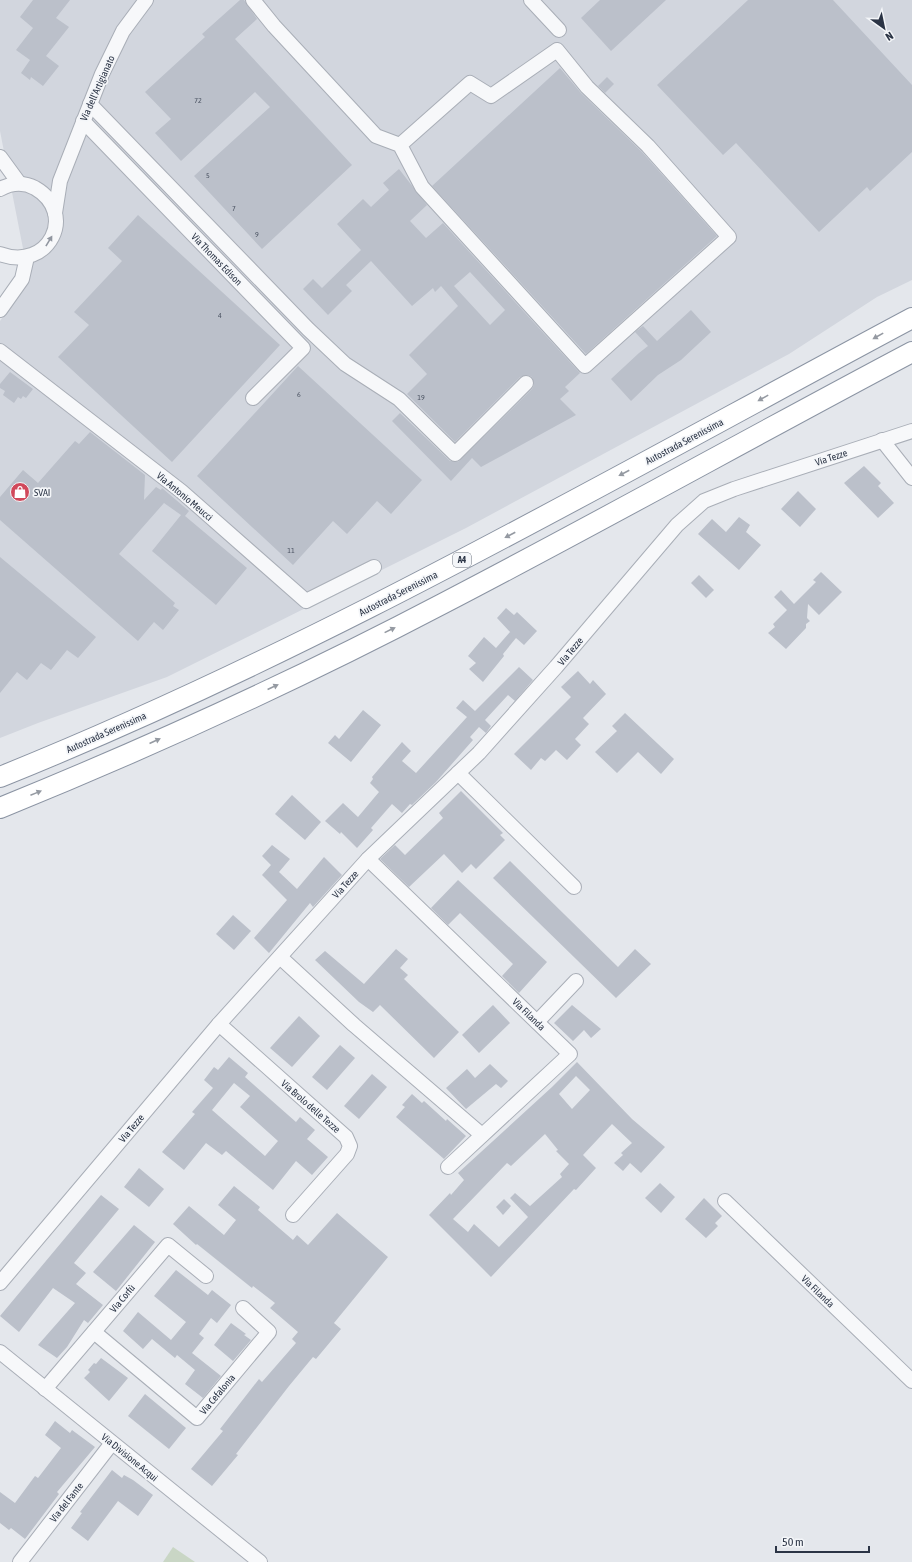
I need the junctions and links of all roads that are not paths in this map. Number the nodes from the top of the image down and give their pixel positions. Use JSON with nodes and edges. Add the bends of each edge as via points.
{"nodes":[{"id":1,"x":146,"y":0,"type":"edge"},
{"id":2,"x":253,"y":0,"type":"edge"},
{"id":3,"x":531,"y":0,"type":"edge"},
{"id":4,"x":559,"y":30,"type":"dead end"},
{"id":5,"x":90,"y":104,"type":"junction"},
{"id":6,"x":83,"y":120,"type":"junction"},
{"id":7,"x":400,"y":145,"type":"junction"},
{"id":8,"x":0,"y":158,"type":"edge"},
{"id":9,"x":60,"y":181,"type":"junction"},
{"id":10,"x":9,"y":186,"type":"edge"},
{"id":11,"x":42,"y":192,"type":"junction"},
{"id":12,"x":55,"y":213,"type":"junction"},
{"id":13,"x":0,"y":254,"type":"edge"},
{"id":14,"x":27,"y":257,"type":"junction"},
{"id":15,"x":0,"y":310,"type":"edge"},
{"id":16,"x":912,"y":318,"type":"edge"},
{"id":17,"x":0,"y":350,"type":"edge"},
{"id":18,"x":912,"y":352,"type":"edge"},
{"id":19,"x":526,"y":383,"type":"dead end"},
{"id":20,"x":253,"y":398,"type":"dead end"},
{"id":21,"x":912,"y":431,"type":"edge"},
{"id":22,"x":882,"y":440,"type":"junction"},
{"id":23,"x":912,"y":478,"type":"edge"},
{"id":24,"x":374,"y":566,"type":"dead end"},
{"id":25,"x":458,"y":773,"type":"junction"},
{"id":26,"x":0,"y":777,"type":"edge"},
{"id":27,"x":0,"y":808,"type":"edge"},
{"id":28,"x":368,"y":859,"type":"junction"},
{"id":29,"x":574,"y":887,"type":"dead end"},
{"id":30,"x":280,"y":957,"type":"junction"},
{"id":31,"x":576,"y":981,"type":"dead end"},
{"id":32,"x":537,"y":1022,"type":"junction"},
{"id":33,"x":219,"y":1024,"type":"junction"},
{"id":34,"x":482,"y":1135,"type":"junction"},
{"id":35,"x":448,"y":1167,"type":"dead end"},
{"id":36,"x":725,"y":1201,"type":"dead end"},
{"id":37,"x":293,"y":1215,"type":"dead end"},
{"id":38,"x":206,"y":1276,"type":"dead end"},
{"id":39,"x":0,"y":1283,"type":"edge"},
{"id":40,"x":243,"y":1308,"type":"dead end"},
{"id":41,"x":94,"y":1332,"type":"junction"},
{"id":42,"x":0,"y":1353,"type":"edge"},
{"id":43,"x":912,"y":1381,"type":"edge"},
{"id":44,"x":45,"y":1389,"type":"junction"},
{"id":45,"x":112,"y":1443,"type":"junction"},
{"id":46,"x":20,"y":1562,"type":"edge"},
{"id":47,"x":260,"y":1562,"type":"edge"}],
"edges":[{"from":1,"to":5,"type":"street","name":"Via dell'Artigianato","via":[[123,31]]},
{"from":2,"to":7,"type":"street","via":[[376,136]]},
{"from":3,"to":4,"type":"street"},
{"from":5,"to":6,"type":"street","name":"Via dell'Artigianato"},
{"from":5,"to":19,"type":"street","via":[[308,329],[346,364],[399,399],[455,454]]},
{"from":6,"to":9,"type":"street","name":"Via dell'Artigianato"},
{"from":6,"to":20,"type":"street","name":"Via Thomas Edison","via":[[303,348]]},
{"from":7,"to":7,"type":"street","via":[[422,187],[585,366],[729,237],[648,146],[587,88],[557,50],[491,96],[470,82]]},
{"from":8,"to":10,"type":"street"},
{"from":9,"to":11,"type":"street"},
{"from":9,"to":12,"type":"street","name":"Via dell'Artigianato"},
{"from":10,"to":11,"type":"street","via":[[31,186]]},
{"from":11,"to":12,"type":"street","via":[[50,201]]},
{"from":14,"to":12,"type":"street","name":"Via dell'Artigianato","one_way":true,"via":[[45,248],[56,225]]},
{"from":13,"to":14,"type":"street","via":[[11,258]]},
{"from":14,"to":15,"type":"street","via":[[22,279]]},
{"from":16,"to":26,"type":"highway","name":"Autostrada Serenissima","number":"A4","one_way":true,"via":[[425,580],[173,702]]},
{"from":17,"to":24,"type":"street","name":"Via Antonio Meucci","via":[[181,491],[306,601]]},
{"from":27,"to":18,"type":"highway","one_way":true,"via":[[186,728],[434,608]]},
{"from":21,"to":22,"type":"street","name":"Via Tezze"},
{"from":22,"to":23,"type":"street"},
{"from":22,"to":25,"type":"street","name":"Via Tezze","via":[[704,501],[677,525],[556,667]]},
{"from":25,"to":28,"type":"street","name":"Via Tezze"},
{"from":25,"to":29,"type":"street"},
{"from":28,"to":30,"type":"street","name":"Via Tezze"},
{"from":28,"to":32,"type":"street","name":"Via Filanda"},
{"from":30,"to":33,"type":"street","name":"Via Tezze"},
{"from":30,"to":34,"type":"street","via":[[354,1025]]},
{"from":31,"to":32,"type":"street"},
{"from":32,"to":34,"type":"street","name":"Via Filanda","via":[[570,1054]]},
{"from":33,"to":37,"type":"street","name":"Via Brolo delle Tezze","via":[[346,1137],[350,1146],[347,1154]]},
{"from":33,"to":39,"type":"street","name":"Via Tezze"},
{"from":34,"to":35,"type":"street","name":"Via Filanda"},
{"from":36,"to":43,"type":"street","name":"Via Filanda"},
{"from":38,"to":41,"type":"street","name":"Via Corfù","via":[[168,1245]]},
{"from":40,"to":41,"type":"street","name":"Via Cefalonia","via":[[269,1332],[197,1418]]},
{"from":41,"to":44,"type":"street","name":"Via Corfù"},
{"from":42,"to":44,"type":"street","name":"Via Divisione Acqui"},
{"from":44,"to":45,"type":"street","name":"Via Divisione Acqui"},
{"from":45,"to":46,"type":"street","name":"Via del Fante"},
{"from":45,"to":47,"type":"street","name":"Via Divisione Acqui"}]}
